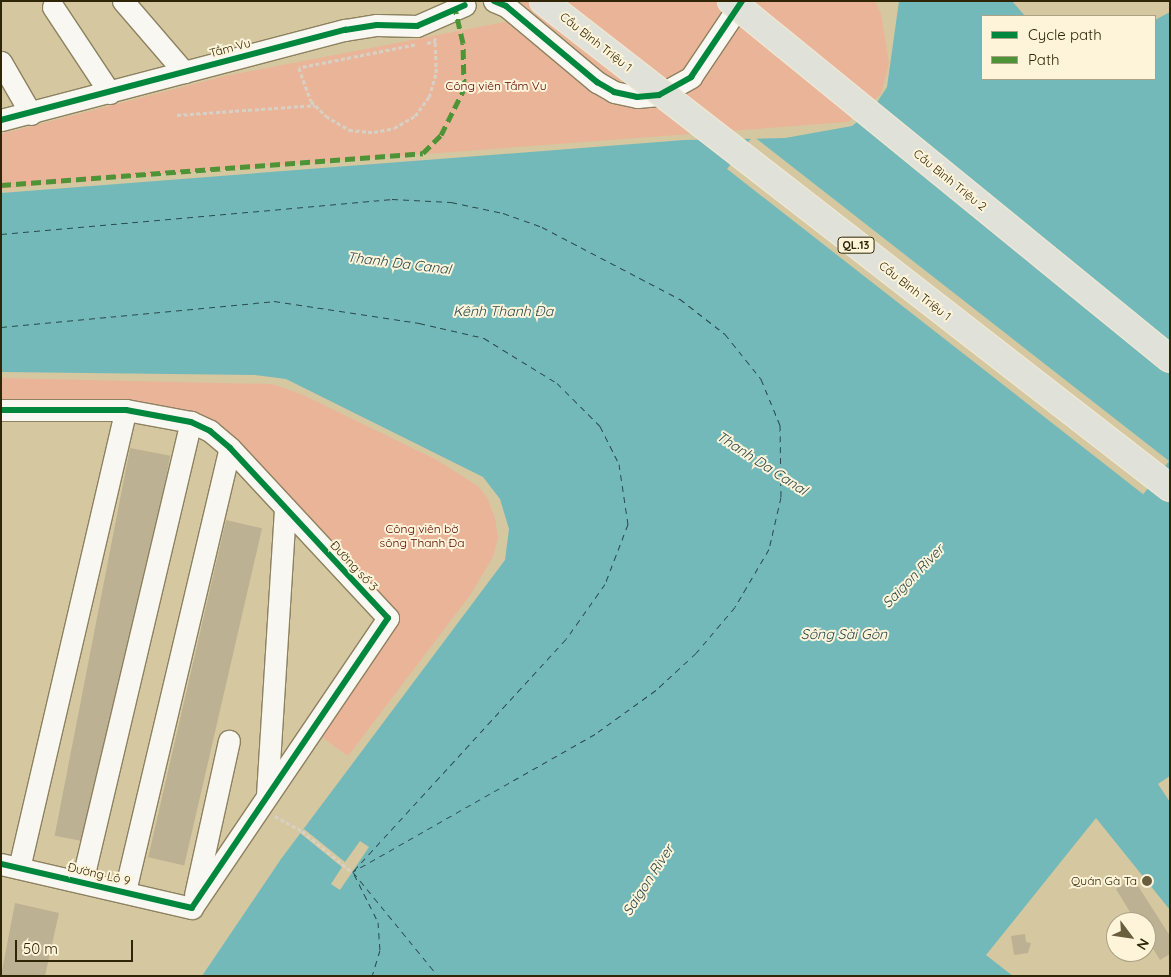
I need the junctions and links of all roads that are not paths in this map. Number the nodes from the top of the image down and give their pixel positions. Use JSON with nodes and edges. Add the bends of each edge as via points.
{"nodes":[{"id":1,"x":123,"y":1,"type":"edge"},
{"id":2,"x":491,"y":1,"type":"edge"},
{"id":3,"x":494,"y":1,"type":"edge"},
{"id":4,"x":543,"y":1,"type":"edge"},
{"id":5,"x":565,"y":1,"type":"edge"},
{"id":6,"x":730,"y":1,"type":"edge"},
{"id":7,"x":742,"y":1,"type":"edge"},
{"id":8,"x":464,"y":3,"type":"edge"},
{"id":9,"x":53,"y":7,"type":"dead end"},
{"id":10,"x":1,"y":62,"type":"edge"},
{"id":11,"x":184,"y":72,"type":"junction"},
{"id":12,"x":110,"y":93,"type":"junction"},
{"id":13,"x":31,"y":114,"type":"junction"},
{"id":14,"x":1,"y":120,"type":"edge"},
{"id":15,"x":1170,"y":359,"type":"edge"},
{"id":16,"x":1,"y":410,"type":"edge"},
{"id":17,"x":126,"y":410,"type":"junction"},
{"id":18,"x":191,"y":422,"type":"junction"},
{"id":19,"x":230,"y":448,"type":"junction"},
{"id":20,"x":1170,"y":472,"type":"edge"},
{"id":21,"x":1170,"y":488,"type":"edge"},
{"id":22,"x":284,"y":508,"type":"junction"},
{"id":23,"x":229,"y":741,"type":"dead end"},
{"id":24,"x":264,"y":801,"type":"junction"},
{"id":25,"x":10,"y":866,"type":"edge"},
{"id":26,"x":82,"y":882,"type":"junction"},
{"id":27,"x":125,"y":891,"type":"junction"},
{"id":28,"x":192,"y":908,"type":"junction"}],
"edges":[{"from":1,"to":11,"type":"street"},
{"from":2,"to":8,"type":"street","via":[[479,13]]},
{"from":3,"to":7,"type":"street","via":[[506,6],[597,82],[614,92],[637,97],[659,95],[691,77]]},
{"from":4,"to":21,"type":"main road","name":"Cầu Bình Triệu 1","number":"QL.13","bridge":true},
{"from":5,"to":20,"type":"main road","name":"Cầu Bình Triệu 1","number":"QL.13"},
{"from":6,"to":15,"type":"main road","name":"Cầu Bình Triệu 2","bridge":true},
{"from":8,"to":11,"type":"street","name":"Tầm Vu","via":[[417,26],[377,25],[345,30]]},
{"from":9,"to":12,"type":"street"},
{"from":10,"to":13,"type":"street"},
{"from":11,"to":12,"type":"street","name":"Tầm Vu"},
{"from":12,"to":13,"type":"street","name":"Tầm Vu"},
{"from":13,"to":14,"type":"street","name":"Tầm Vu"},
{"from":16,"to":17,"type":"street","name":"Đường số 3"},
{"from":17,"to":18,"type":"street","name":"Đường số 3"},
{"from":17,"to":25,"type":"street"},
{"from":18,"to":19,"type":"street","name":"Đường số 3","via":[[210,431]]},
{"from":18,"to":26,"type":"street"},
{"from":19,"to":22,"type":"street","name":"Đường số 3"},
{"from":19,"to":27,"type":"street"},
{"from":22,"to":24,"type":"street"},
{"from":22,"to":24,"type":"street","name":"Đường số 3","via":[[388,618]]},
{"from":23,"to":28,"type":"street"},
{"from":24,"to":28,"type":"street","name":"Đường số 3"},
{"from":25,"to":26,"type":"street","name":"Đường Lô 9"},
{"from":26,"to":27,"type":"street","name":"Đường Lô 9"},
{"from":27,"to":28,"type":"street","name":"Đường Lô 9"}]}
